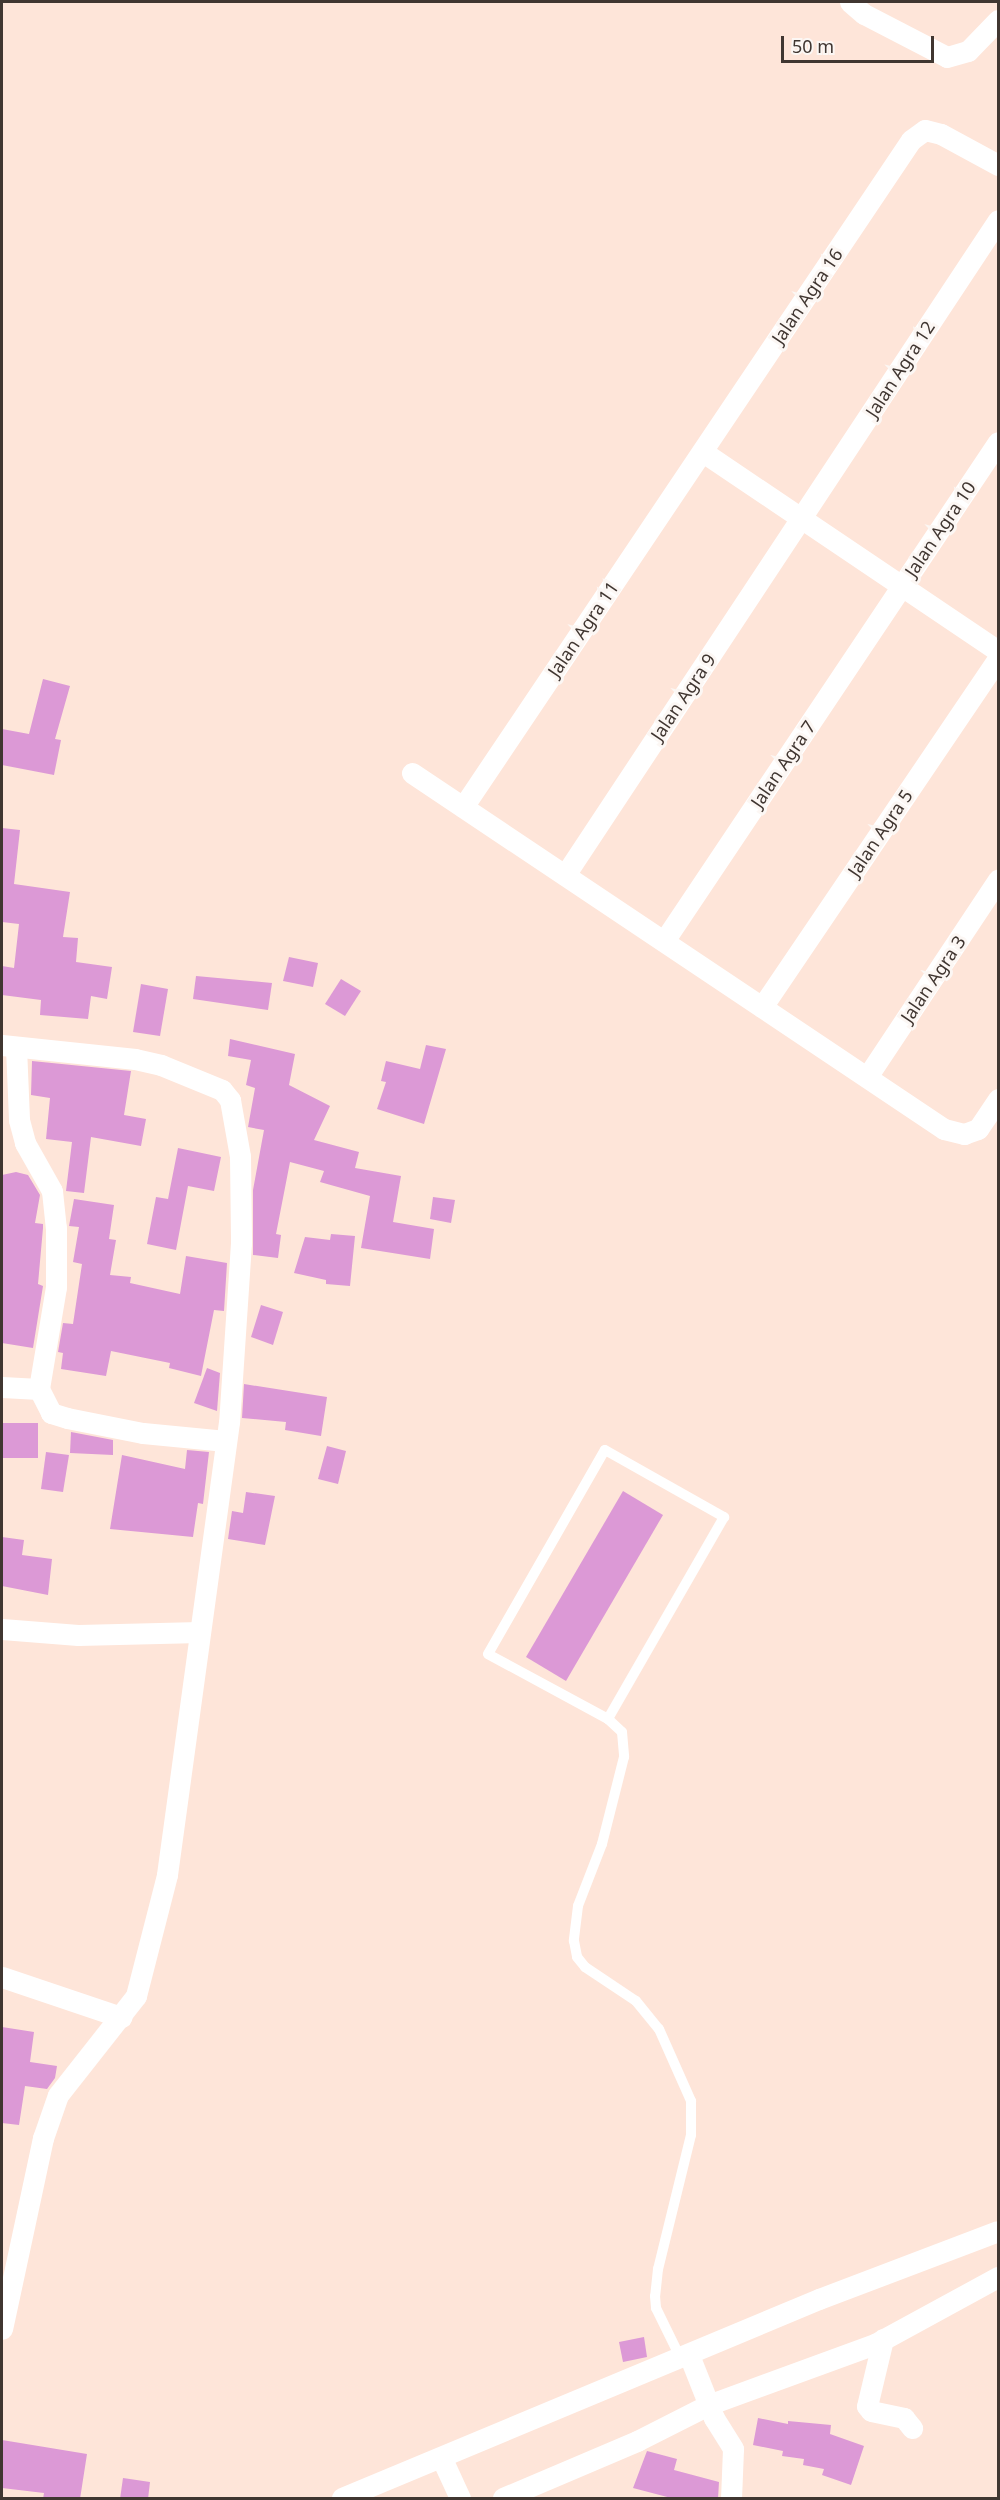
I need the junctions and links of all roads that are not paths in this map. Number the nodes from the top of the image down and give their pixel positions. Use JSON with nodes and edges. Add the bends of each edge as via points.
{"nodes":[{"id":1,"x":850,"y":2,"type":"edge"},
{"id":2,"x":999,"y":20,"type":"edge"},
{"id":3,"x":999,"y":165,"type":"edge"},
{"id":4,"x":999,"y":220,"type":"edge"},
{"id":5,"x":999,"y":442,"type":"edge"},
{"id":6,"x":703,"y":452,"type":"junction"},
{"id":7,"x":801,"y":518,"type":"junction"},
{"id":8,"x":902,"y":586,"type":"junction"},
{"id":9,"x":999,"y":651,"type":"edge"},
{"id":10,"x":999,"y":658,"type":"edge"},
{"id":11,"x":412,"y":773,"type":"dead end"},
{"id":12,"x":463,"y":807,"type":"junction"},
{"id":13,"x":565,"y":875,"type":"junction"},
{"id":14,"x":999,"y":880,"type":"edge"},
{"id":15,"x":664,"y":941,"type":"junction"},
{"id":16,"x":762,"y":1007,"type":"junction"},
{"id":17,"x":9,"y":1046,"type":"edge"},
{"id":18,"x":867,"y":1077,"type":"junction"},
{"id":19,"x":999,"y":1099,"type":"edge"},
{"id":20,"x":2,"y":1387,"type":"edge"},
{"id":21,"x":39,"y":1389,"type":"junction"},
{"id":22,"x":226,"y":1442,"type":"junction"},
{"id":23,"x":2,"y":1629,"type":"edge"},
{"id":24,"x":200,"y":1632,"type":"junction"},
{"id":25,"x":608,"y":1719,"type":"junction"},
{"id":26,"x":2,"y":1977,"type":"edge"},
{"id":27,"x":121,"y":2017,"type":"junction"},
{"id":28,"x":999,"y":2231,"type":"edge"},
{"id":29,"x":999,"y":2277,"type":"edge"},
{"id":30,"x":2,"y":2329,"type":"edge"},
{"id":31,"x":883,"y":2339,"type":"junction"},
{"id":32,"x":687,"y":2360,"type":"junction"},
{"id":33,"x":706,"y":2397,"type":"junction"},
{"id":34,"x":912,"y":2428,"type":"dead end"},
{"id":35,"x":442,"y":2459,"type":"junction"},
{"id":36,"x":342,"y":2499,"type":"edge"},
{"id":37,"x":460,"y":2499,"type":"edge"},
{"id":38,"x":503,"y":2499,"type":"edge"},
{"id":39,"x":731,"y":2499,"type":"edge"}],
"edges":[{"from":1,"to":2,"type":"street","via":[[864,14],[947,57],[968,51]]},
{"from":3,"to":6,"type":"street","name":"Jalan Agra 16","via":[[942,134],[925,130],[911,140]]},
{"from":4,"to":7,"type":"street","name":"Jalan Agra 12"},
{"from":5,"to":8,"type":"street","name":"Jalan Agra 10"},
{"from":6,"to":7,"type":"street"},
{"from":6,"to":12,"type":"street","name":"Jalan Agra 11"},
{"from":7,"to":8,"type":"street"},
{"from":7,"to":13,"type":"street","name":"Jalan Agra 9"},
{"from":8,"to":9,"type":"street"},
{"from":8,"to":15,"type":"street","name":"Jalan Agra 7"},
{"from":10,"to":16,"type":"street","name":"Jalan Agra 5"},
{"from":11,"to":12,"type":"street"},
{"from":12,"to":13,"type":"street"},
{"from":13,"to":15,"type":"street"},
{"from":14,"to":18,"type":"street","name":"Jalan Agra 3"},
{"from":15,"to":16,"type":"street"},
{"from":16,"to":18,"type":"street"},
{"from":17,"to":21,"type":"street","via":[[19,1120],[25,1143],[52,1191],[56,1227],[56,1287]]},
{"from":17,"to":22,"type":"street","via":[[55,1047],[161,1065],[222,1090],[230,1100],[240,1156],[241,1243]]},
{"from":18,"to":19,"type":"street","via":[[944,1129],[964,1134],[978,1129]]},
{"from":20,"to":21,"type":"street"},
{"from":21,"to":22,"type":"street","via":[[51,1413],[68,1418],[142,1433]]},
{"from":22,"to":24,"type":"street"},
{"from":23,"to":24,"type":"street","via":[[78,1635]]},
{"from":24,"to":27,"type":"street","via":[[167,1875],[136,1996]]},
{"from":25,"to":25,"type":"lane","via":[[724,1517],[605,1450],[488,1653]]},
{"from":25,"to":32,"type":"lane","via":[[621,1732],[624,1757],[602,1844],[578,1906],[574,1941],[577,1957],[585,1967],[636,2001],[659,2029],[691,2101],[691,2134],[655,2296],[656,2308]]},
{"from":26,"to":27,"type":"street"},
{"from":27,"to":30,"type":"street","via":[[57,2095],[43,2138]]},
{"from":28,"to":32,"type":"street","via":[[819,2299]]},
{"from":29,"to":31,"type":"street"},
{"from":31,"to":33,"type":"street"},
{"from":31,"to":34,"type":"street","via":[[868,2409],[904,2418]]},
{"from":32,"to":33,"type":"street"},
{"from":32,"to":35,"type":"street","via":[[516,2424]]},
{"from":33,"to":38,"type":"street","via":[[637,2441]]},
{"from":33,"to":39,"type":"street","via":[[733,2449]]},
{"from":35,"to":36,"type":"street"},
{"from":35,"to":37,"type":"street"}]}
